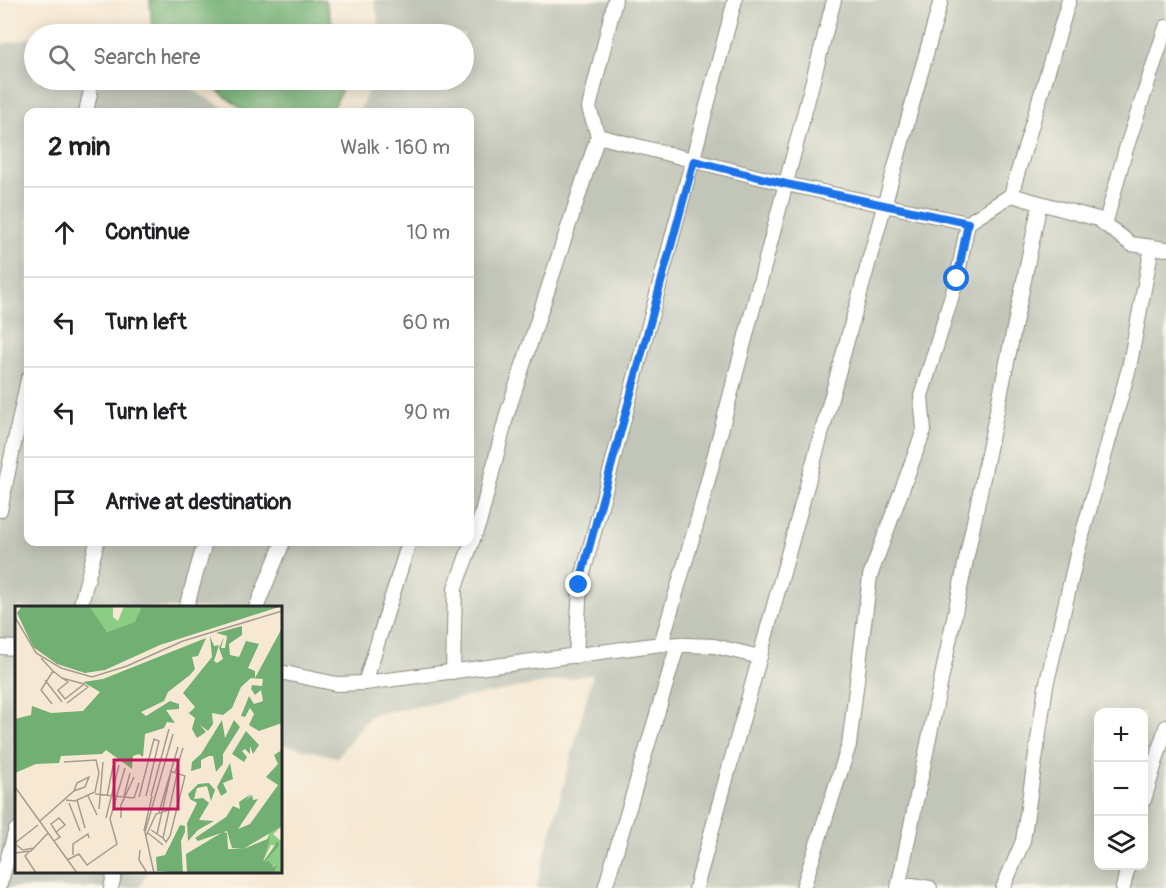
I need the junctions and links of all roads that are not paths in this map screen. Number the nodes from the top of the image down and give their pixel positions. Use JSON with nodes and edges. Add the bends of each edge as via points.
{"nodes":[{"id":1,"x":615,"y":0,"type":"edge"},
{"id":2,"x":735,"y":0,"type":"edge"},
{"id":3,"x":834,"y":0,"type":"edge"},
{"id":4,"x":941,"y":0,"type":"edge"},
{"id":5,"x":1069,"y":0,"type":"edge"},
{"id":6,"x":1166,"y":27,"type":"edge"},
{"id":7,"x":90,"y":94,"type":"dead end"},
{"id":8,"x":87,"y":108,"type":"edge"},
{"id":9,"x":598,"y":136,"type":"junction"},
{"id":10,"x":694,"y":161,"type":"junction"},
{"id":11,"x":786,"y":184,"type":"junction"},
{"id":12,"x":1011,"y":195,"type":"junction"},
{"id":13,"x":1040,"y":203,"type":"junction"},
{"id":14,"x":885,"y":205,"type":"junction"},
{"id":15,"x":968,"y":223,"type":"junction"},
{"id":16,"x":1105,"y":225,"type":"junction"},
{"id":17,"x":1152,"y":247,"type":"junction"},
{"id":18,"x":1166,"y":249,"type":"edge"},
{"id":19,"x":24,"y":398,"type":"edge"},
{"id":20,"x":0,"y":510,"type":"edge"},
{"id":21,"x":474,"y":536,"type":"edge"},
{"id":22,"x":96,"y":546,"type":"edge"},
{"id":23,"x":204,"y":546,"type":"edge"},
{"id":24,"x":281,"y":546,"type":"edge"},
{"id":25,"x":408,"y":546,"type":"edge"},
{"id":26,"x":470,"y":546,"type":"edge"},
{"id":27,"x":81,"y":606,"type":"edge"},
{"id":28,"x":187,"y":606,"type":"edge"},
{"id":29,"x":257,"y":606,"type":"edge"},
{"id":30,"x":661,"y":644,"type":"junction"},
{"id":31,"x":678,"y":644,"type":"junction"},
{"id":32,"x":0,"y":647,"type":"edge"},
{"id":33,"x":15,"y":648,"type":"edge"},
{"id":34,"x":576,"y":656,"type":"junction"},
{"id":35,"x":760,"y":657,"type":"junction"},
{"id":36,"x":282,"y":672,"type":"edge"},
{"id":37,"x":453,"y":672,"type":"junction"},
{"id":38,"x":365,"y":683,"type":"junction"},
{"id":39,"x":1166,"y":727,"type":"edge"},
{"id":40,"x":1148,"y":784,"type":"edge"},
{"id":41,"x":15,"y":833,"type":"edge"},
{"id":42,"x":1127,"y":870,"type":"edge"},
{"id":43,"x":115,"y":873,"type":"edge"},
{"id":44,"x":0,"y":884,"type":"edge"},
{"id":45,"x":111,"y":888,"type":"edge"},
{"id":46,"x":605,"y":888,"type":"edge"},
{"id":47,"x":696,"y":888,"type":"edge"},
{"id":48,"x":803,"y":888,"type":"edge"},
{"id":49,"x":898,"y":888,"type":"edge"},
{"id":50,"x":907,"y":888,"type":"edge"},
{"id":51,"x":930,"y":888,"type":"edge"},
{"id":52,"x":1003,"y":888,"type":"edge"},
{"id":53,"x":1123,"y":888,"type":"edge"}],
"edges":[{"from":1,"to":9,"type":"lane","via":[[589,108]]},
{"from":2,"to":10,"type":"lane"},
{"from":3,"to":11,"type":"lane"},
{"from":4,"to":14,"type":"lane"},
{"from":5,"to":12,"type":"lane"},
{"from":6,"to":16,"type":"lane"},
{"from":7,"to":8,"type":"lane"},
{"from":9,"to":10,"type":"lane"},
{"from":9,"to":21,"type":"lane","via":[[507,414]]},
{"from":10,"to":11,"type":"lane"},
{"from":10,"to":34,"type":"lane","via":[[579,585]]},
{"from":11,"to":14,"type":"lane"},
{"from":11,"to":30,"type":"lane"},
{"from":12,"to":13,"type":"lane"},
{"from":12,"to":15,"type":"lane"},
{"from":13,"to":16,"type":"lane","via":[[1098,219]]},
{"from":13,"to":49,"type":"lane"},
{"from":14,"to":15,"type":"lane"},
{"from":14,"to":35,"type":"lane"},
{"from":15,"to":48,"type":"lane","via":[[957,279],[921,396],[924,430],[870,576],[849,745]]},
{"from":16,"to":17,"type":"lane","via":[[1131,244]]},
{"from":17,"to":18,"type":"lane"},
{"from":17,"to":52,"type":"lane","via":[[1129,368],[1078,550],[1046,687],[1023,842]]},
{"from":19,"to":20,"type":"lane"},
{"from":22,"to":27,"type":"lane"},
{"from":23,"to":28,"type":"lane"},
{"from":24,"to":29,"type":"lane"},
{"from":25,"to":38,"type":"lane"},
{"from":26,"to":37,"type":"lane","via":[[455,588]]},
{"from":30,"to":31,"type":"lane"},
{"from":30,"to":34,"type":"lane"},
{"from":31,"to":35,"type":"lane","via":[[714,646]]},
{"from":31,"to":46,"type":"lane"},
{"from":32,"to":33,"type":"lane"},
{"from":34,"to":37,"type":"lane"},
{"from":35,"to":47,"type":"lane"},
{"from":36,"to":38,"type":"lane","via":[[337,684]]},
{"from":37,"to":38,"type":"lane"},
{"from":39,"to":40,"type":"lane"},
{"from":41,"to":44,"type":"lane"},
{"from":42,"to":53,"type":"lane"},
{"from":43,"to":45,"type":"lane"},
{"from":50,"to":51,"type":"lane"}]}
